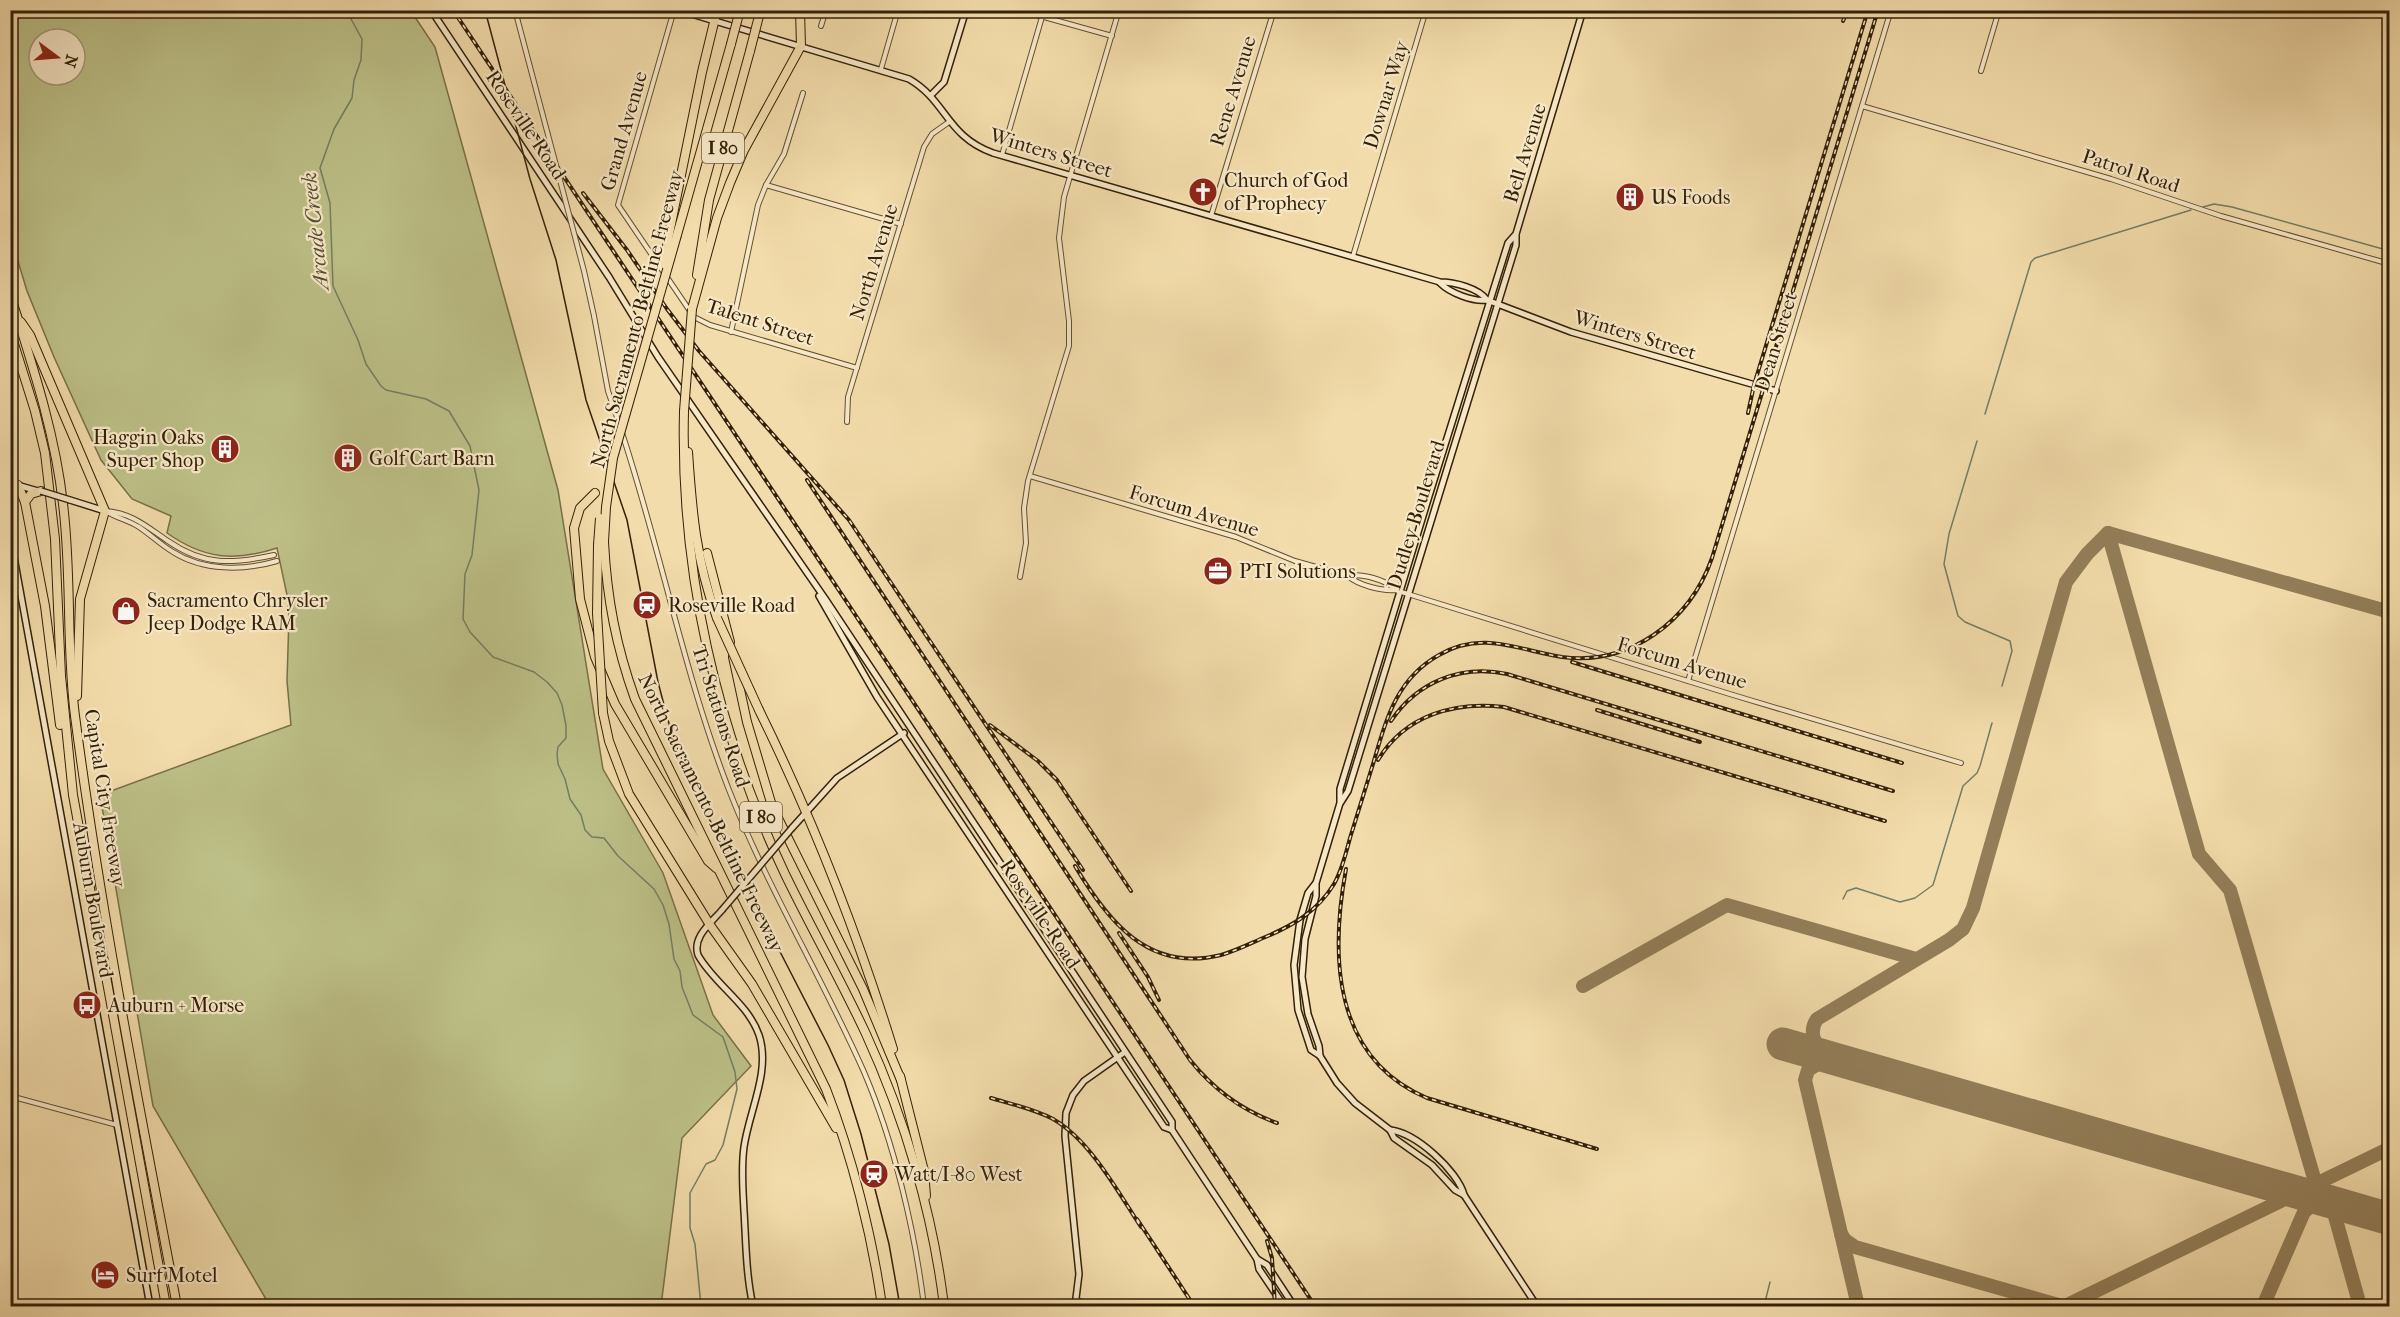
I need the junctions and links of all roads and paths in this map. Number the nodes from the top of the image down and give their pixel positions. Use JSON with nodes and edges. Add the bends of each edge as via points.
{"nodes":[{"id":1,"x":431,"y":10,"type":"edge"},
{"id":2,"x":515,"y":10,"type":"edge"},
{"id":3,"x":676,"y":10,"type":"edge"},
{"id":4,"x":717,"y":10,"type":"edge"},
{"id":5,"x":740,"y":10,"type":"edge"},
{"id":6,"x":800,"y":10,"type":"edge"},
{"id":7,"x":826,"y":10,"type":"edge"},
{"id":8,"x":898,"y":10,"type":"edge"},
{"id":9,"x":966,"y":10,"type":"edge"},
{"id":10,"x":1019,"y":10,"type":"edge"},
{"id":11,"x":1044,"y":10,"type":"edge"},
{"id":12,"x":1119,"y":10,"type":"edge"},
{"id":13,"x":1274,"y":10,"type":"edge"},
{"id":14,"x":1426,"y":10,"type":"edge"},
{"id":15,"x":1567,"y":10,"type":"edge"},
{"id":16,"x":1891,"y":10,"type":"edge"},
{"id":17,"x":1999,"y":10,"type":"edge"},
{"id":18,"x":1582,"y":13,"type":"edge"},
{"id":19,"x":760,"y":14,"type":"edge"},
{"id":20,"x":1042,"y":17,"type":"junction"},
{"id":21,"x":714,"y":21,"type":"junction"},
{"id":22,"x":821,"y":26,"type":"dead end"},
{"id":23,"x":1112,"y":36,"type":"junction"},
{"id":24,"x":801,"y":46,"type":"junction"},
{"id":25,"x":881,"y":69,"type":"junction"},
{"id":26,"x":1981,"y":71,"type":"dead end"},
{"id":27,"x":803,"y":93,"type":"dead end"},
{"id":28,"x":931,"y":95,"type":"junction"},
{"id":29,"x":1862,"y":106,"type":"junction"},
{"id":30,"x":949,"y":122,"type":"junction"},
{"id":31,"x":1002,"y":155,"type":"junction"},
{"id":32,"x":1070,"y":175,"type":"junction"},
{"id":33,"x":766,"y":185,"type":"junction"},
{"id":34,"x":1211,"y":216,"type":"junction"},
{"id":35,"x":901,"y":224,"type":"junction"},
{"id":36,"x":673,"y":234,"type":"junction"},
{"id":37,"x":1516,"y":234,"type":"junction"},
{"id":38,"x":705,"y":248,"type":"junction"},
{"id":39,"x":1353,"y":256,"type":"junction"},
{"id":40,"x":2390,"y":264,"type":"edge"},
{"id":41,"x":669,"y":282,"type":"joint"},
{"id":42,"x":10,"y":294,"type":"edge"},
{"id":43,"x":1489,"y":301,"type":"junction"},
{"id":44,"x":1498,"y":304,"type":"junction"},
{"id":45,"x":17,"y":317,"type":"junction"},
{"id":46,"x":10,"y":331,"type":"edge"},
{"id":47,"x":731,"y":332,"type":"junction"},
{"id":48,"x":857,"y":368,"type":"junction"},
{"id":49,"x":1776,"y":391,"type":"junction"},
{"id":50,"x":684,"y":411,"type":"junction"},
{"id":51,"x":847,"y":422,"type":"dead end"},
{"id":52,"x":1030,"y":476,"type":"junction"},
{"id":53,"x":14,"y":484,"type":"edge"},
{"id":54,"x":41,"y":491,"type":"junction"},
{"id":55,"x":595,"y":493,"type":"dead end"},
{"id":56,"x":25,"y":502,"type":"junction"},
{"id":57,"x":105,"y":511,"type":"junction"},
{"id":58,"x":10,"y":535,"type":"edge"},
{"id":59,"x":601,"y":544,"type":"junction"},
{"id":60,"x":707,"y":553,"type":"dead end"},
{"id":61,"x":274,"y":555,"type":"dead end"},
{"id":62,"x":269,"y":556,"type":"junction"},
{"id":63,"x":277,"y":561,"type":"dead end"},
{"id":64,"x":271,"y":563,"type":"junction"},
{"id":65,"x":1020,"y":577,"type":"dead end"},
{"id":66,"x":815,"y":586,"type":"junction"},
{"id":67,"x":1398,"y":590,"type":"junction"},
{"id":68,"x":1408,"y":594,"type":"junction"},
{"id":69,"x":1688,"y":681,"type":"junction"},
{"id":70,"x":75,"y":713,"type":"junction"},
{"id":71,"x":910,"y":728,"type":"junction"},
{"id":72,"x":902,"y":734,"type":"junction"},
{"id":73,"x":1961,"y":763,"type":"dead end"},
{"id":74,"x":73,"y":795,"type":"junction"},
{"id":75,"x":1340,"y":803,"type":"junction"},
{"id":76,"x":806,"y":810,"type":"junction"},
{"id":77,"x":720,"y":871,"type":"junction"},
{"id":78,"x":710,"y":925,"type":"junction"},
{"id":79,"x":1125,"y":1052,"type":"junction"},
{"id":80,"x":1117,"y":1057,"type":"junction"},
{"id":81,"x":901,"y":1080,"type":"junction"},
{"id":82,"x":10,"y":1096,"type":"edge"},
{"id":83,"x":117,"y":1126,"type":"junction"},
{"id":84,"x":1172,"y":1130,"type":"junction"},
{"id":85,"x":844,"y":1143,"type":"junction"},
{"id":86,"x":928,"y":1215,"type":"junction"},
{"id":87,"x":1257,"y":1259,"type":"junction"},
{"id":88,"x":1075,"y":1303,"type":"edge"},
{"id":89,"x":150,"y":1306,"type":"edge"},
{"id":90,"x":166,"y":1306,"type":"edge"},
{"id":91,"x":179,"y":1306,"type":"edge"},
{"id":92,"x":753,"y":1306,"type":"edge"},
{"id":93,"x":882,"y":1306,"type":"edge"},
{"id":94,"x":924,"y":1306,"type":"edge"},
{"id":95,"x":944,"y":1306,"type":"edge"},
{"id":96,"x":1099,"y":1306,"type":"edge"},
{"id":97,"x":1284,"y":1306,"type":"edge"},
{"id":98,"x":1294,"y":1306,"type":"edge"},
{"id":99,"x":1537,"y":1306,"type":"edge"}],
"edges":[{"from":1,"to":66,"type":"main road","name":"Roseville Road","via":[[658,357]]},
{"from":2,"to":94,"type":"street","name":"Tri Stations Road","bridge":true,"via":[[584,271],[608,391],[637,479],[711,744],[755,847],[865,1074],[902,1187]]},
{"from":3,"to":21,"type":"main road","name":"Winters Street"},
{"from":3,"to":41,"type":"street","name":"Grand Avenue","via":[[618,205]]},
{"from":4,"to":21,"type":"highway"},
{"from":5,"to":36,"type":"highway","name":"North Sacramento Beltline Freeway","number":"I 80","bridge":true},
{"from":6,"to":24,"type":"highway"},
{"from":7,"to":22,"type":"street"},
{"from":8,"to":25,"type":"street"},
{"from":9,"to":28,"type":"main road","via":[[944,82]]},
{"from":10,"to":20,"type":"street"},
{"from":11,"to":20,"type":"street"},
{"from":12,"to":23,"type":"street"},
{"from":13,"to":34,"type":"street","name":"Rene Avenue"},
{"from":14,"to":39,"type":"street","name":"Downar Way"},
{"from":15,"to":18,"type":"street"},
{"from":16,"to":29,"type":"street","name":"Dean Street"},
{"from":17,"to":26,"type":"street"},
{"from":18,"to":37,"type":"main road","name":"Bell Avenue"},
{"from":19,"to":38,"type":"highway","name":"North Sacramento Beltline Freeway","number":"I 80","bridge":true,"via":[[709,200]]},
{"from":20,"to":23,"type":"street"},
{"from":20,"to":31,"type":"street"},
{"from":21,"to":24,"type":"main road","name":"Winters Street"},
{"from":21,"to":36,"type":"highway"},
{"from":23,"to":32,"type":"street"},
{"from":24,"to":25,"type":"main road","name":"Winters Street"},
{"from":24,"to":38,"type":"highway","via":[[744,150]]},
{"from":25,"to":28,"type":"main road","name":"Winters Street","via":[[909,79]]},
{"from":27,"to":33,"type":"street","via":[[787,147]]},
{"from":28,"to":30,"type":"main road","name":"Winters Street"},
{"from":29,"to":40,"type":"street","name":"Patrol Road"},
{"from":29,"to":49,"type":"street","name":"Dean Street"},
{"from":30,"to":31,"type":"main road","name":"Winters Street","via":[[968,141]]},
{"from":30,"to":35,"type":"street","name":"North Avenue","via":[[925,144]]},
{"from":31,"to":32,"type":"main road","name":"Winters Street"},
{"from":32,"to":34,"type":"main road","name":"Winters Street"},
{"from":32,"to":52,"type":"street","via":[[1059,238],[1069,346]]},
{"from":33,"to":35,"type":"street"},
{"from":33,"to":47,"type":"street","via":[[756,213]]},
{"from":34,"to":39,"type":"main road","name":"Winters Street"},
{"from":35,"to":48,"type":"street","name":"North Avenue"},
{"from":36,"to":59,"type":"highway","name":"North Sacramento Beltline Freeway","bridge":true,"via":[[613,458],[601,510]]},
{"from":37,"to":43,"type":"main road","name":"Bell Avenue","via":[[1508,243]]},
{"from":37,"to":44,"type":"main road","name":"Dudley Boulevard"},
{"from":38,"to":50,"type":"highway","name":"North Sacramento Beltline Freeway","number":"I 80","bridge":true,"via":[[692,309]]},
{"from":39,"to":43,"type":"main road","name":"Winters Street"},
{"from":41,"to":47,"type":"street","name":"Talent Street","via":[[694,317]]},
{"from":42,"to":45,"type":"highway","name":"Capital City Freeway"},
{"from":43,"to":44,"type":"main road","name":"Winters Street"},
{"from":43,"to":67,"type":"main road","name":"Dudley Boulevard"},
{"from":44,"to":49,"type":"main road","name":"Winters Street","via":[[1574,333]]},
{"from":44,"to":68,"type":"main road","name":"Dudley Boulevard"},
{"from":45,"to":57,"type":"highway","via":[[30,335]]},
{"from":45,"to":70,"type":"highway","name":"Capital City Freeway","via":[[43,398],[62,494]]},
{"from":46,"to":74,"type":"highway","name":"Capital City Freeway","via":[[45,453]]},
{"from":47,"to":48,"type":"street","name":"Talent Street"},
{"from":48,"to":51,"type":"street","name":"North Avenue","via":[[848,397]]},
{"from":49,"to":69,"type":"street","name":"Dean Street"},
{"from":50,"to":76,"type":"highway","bridge":true,"via":[[699,560],[718,623]]},
{"from":50,"to":86,"type":"highway","name":"North Sacramento Beltline Freeway","number":"I 80","via":[[684,504],[696,596],[728,727],[784,873],[867,1036],[902,1129]]},
{"from":52,"to":65,"type":"street"},
{"from":52,"to":67,"type":"street","name":"Forcum Avenue","via":[[1236,537],[1295,561],[1390,584]]},
{"from":53,"to":54,"type":"main road"},
{"from":53,"to":56,"type":"highway"},
{"from":54,"to":56,"type":"highway","via":[[31,494]]},
{"from":54,"to":57,"type":"main road","bridge":true},
{"from":55,"to":77,"type":"highway","via":[[580,508],[574,528],[580,598],[595,657],[636,740],[708,861]]},
{"from":56,"to":74,"type":"highway"},
{"from":57,"to":62,"type":"street","via":[[137,519],[186,552],[208,560],[244,562]]},
{"from":57,"to":64,"type":"street","via":[[133,523],[175,554],[199,562],[223,568]]},
{"from":57,"to":70,"type":"highway","via":[[80,599]]},
{"from":58,"to":83,"type":"main road","name":"Auburn Boulevard"},
{"from":59,"to":77,"type":"highway","name":"North Sacramento Beltline Freeway","via":[[611,620],[621,660],[644,722]]},
{"from":59,"to":78,"type":"highway","bridge":true,"via":[[597,613],[603,713],[618,768],[629,794]]},
{"from":60,"to":81,"type":"highway","via":[[747,722],[772,806],[863,989]]},
{"from":61,"to":62,"type":"street"},
{"from":62,"to":64,"type":"street"},
{"from":63,"to":64,"type":"street"},
{"from":66,"to":71,"type":"main road","name":"Roseville Road"},
{"from":66,"to":72,"type":"main road","name":"Roseville Road","via":[[854,659]]},
{"from":67,"to":68,"type":"street","name":"Forcum Avenue"},
{"from":67,"to":75,"type":"main road","name":"Dudley Boulevard","via":[[1340,789]]},
{"from":68,"to":69,"type":"street","name":"Forcum Avenue"},
{"from":68,"to":75,"type":"main road","name":"Dudley Boulevard","via":[[1348,791]]},
{"from":69,"to":73,"type":"street","name":"Forcum Avenue"},
{"from":70,"to":91,"type":"highway","name":"Capital City Freeway","via":[[93,844]]},
{"from":71,"to":72,"type":"main road"},
{"from":71,"to":79,"type":"main road","name":"Roseville Road"},
{"from":72,"to":76,"type":"main road","via":[[837,778]]},
{"from":72,"to":80,"type":"main road","name":"Roseville Road"},
{"from":74,"to":90,"type":"highway","name":"Capital City Freeway"},
{"from":75,"to":99,"type":"main road","name":"Dudley Boulevard","via":[[1316,883],[1308,893],[1300,920],[1294,965],[1301,1023],[1311,1050],[1320,1056],[1350,1098],[1464,1195]]},
{"from":76,"to":78,"type":"main road","bridge":true},
{"from":76,"to":81,"type":"highway","via":[[861,948]]},
{"from":77,"to":85,"type":"highway","name":"North Sacramento Beltline Freeway","via":[[822,1079]]},
{"from":78,"to":85,"type":"highway","via":[[778,1026]]},
{"from":78,"to":92,"type":"main road","via":[[697,941],[698,955],[749,1016],[763,1052],[743,1160]]},
{"from":79,"to":80,"type":"main road"},
{"from":79,"to":84,"type":"main road","name":"Roseville Road","via":[[1172,1122]]},
{"from":80,"to":84,"type":"main road","name":"Roseville Road","via":[[1164,1127]]},
{"from":80,"to":88,"type":"main road","via":[[1084,1081],[1066,1113],[1079,1274]]},
{"from":81,"to":86,"type":"highway","via":[[924,1171]]},
{"from":82,"to":83,"type":"street"},
{"from":83,"to":89,"type":"main road","name":"Auburn Boulevard"},
{"from":84,"to":87,"type":"main road","name":"Roseville Road"},
{"from":85,"to":93,"type":"highway","name":"North Sacramento Beltline Freeway","via":[[874,1258]]},
{"from":86,"to":95,"type":"highway","name":"North Sacramento Beltline Freeway","number":"I 80"},
{"from":87,"to":97,"type":"main road","name":"Roseville Road","via":[[1259,1269]]},
{"from":87,"to":98,"type":"main road","name":"Roseville Road","via":[[1267,1265]]},
{"from":88,"to":96,"type":"street"}]}
